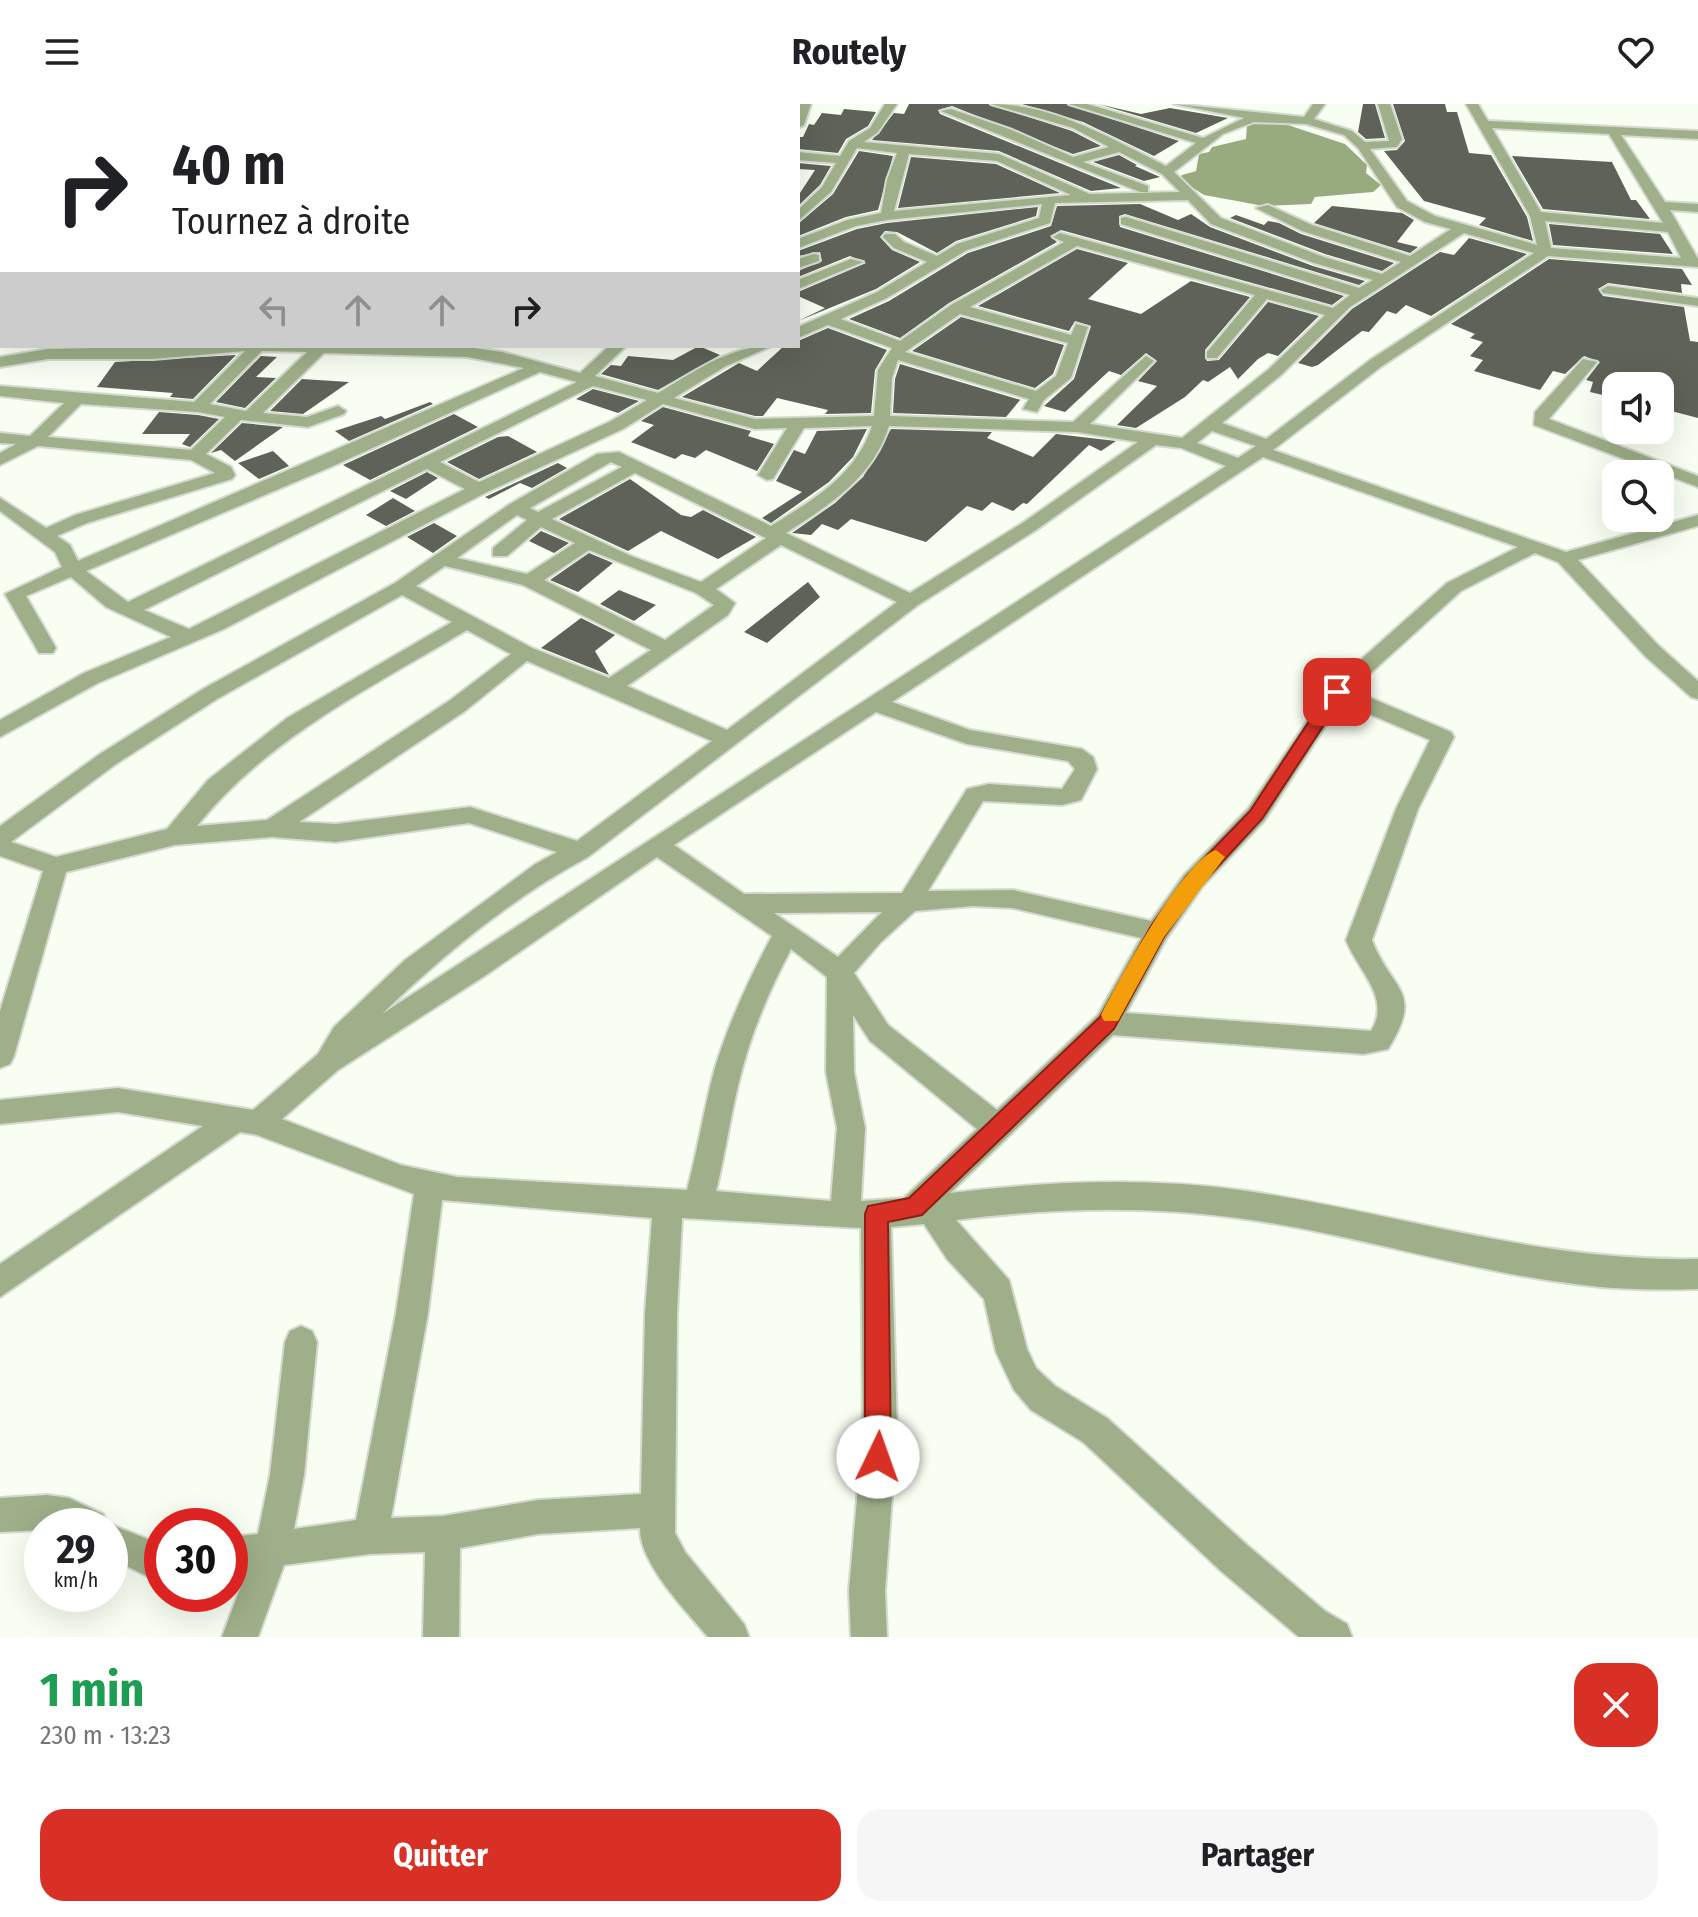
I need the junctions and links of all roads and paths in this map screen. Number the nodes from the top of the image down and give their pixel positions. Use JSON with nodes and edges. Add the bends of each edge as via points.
{"nodes":[{"id":1,"x":891,"y":104,"type":"edge"},
{"id":2,"x":997,"y":104,"type":"edge"},
{"id":3,"x":1075,"y":104,"type":"edge"},
{"id":4,"x":1180,"y":104,"type":"edge"},
{"id":5,"x":1319,"y":104,"type":"edge"},
{"id":6,"x":1384,"y":104,"type":"edge"},
{"id":7,"x":1472,"y":104,"type":"edge"},
{"id":8,"x":950,"y":108,"type":"edge"},
{"id":9,"x":1235,"y":108,"type":"edge"},
{"id":10,"x":1256,"y":116,"type":"junction"},
{"id":11,"x":1307,"y":121,"type":"junction"},
{"id":12,"x":1482,"y":124,"type":"junction"},
{"id":13,"x":940,"y":125,"type":"dead end"},
{"id":14,"x":1612,"y":130,"type":"junction"},
{"id":15,"x":1698,"y":135,"type":"edge"},
{"id":16,"x":1204,"y":142,"type":"junction"},
{"id":17,"x":853,"y":144,"type":"junction"},
{"id":18,"x":1362,"y":146,"type":"junction"},
{"id":19,"x":1121,"y":148,"type":"junction"},
{"id":20,"x":904,"y":150,"type":"junction"},
{"id":21,"x":800,"y":156,"type":"edge"},
{"id":22,"x":842,"y":160,"type":"junction"},
{"id":23,"x":1073,"y":162,"type":"junction"},
{"id":24,"x":1166,"y":171,"type":"junction"},
{"id":25,"x":1162,"y":195,"type":"junction"},
{"id":26,"x":1194,"y":196,"type":"junction"},
{"id":27,"x":1088,"y":197,"type":"junction"},
{"id":28,"x":1049,"y":199,"type":"junction"},
{"id":29,"x":1661,"y":206,"type":"junction"},
{"id":30,"x":1263,"y":208,"type":"dead end"},
{"id":31,"x":1698,"y":208,"type":"edge"},
{"id":32,"x":800,"y":214,"type":"edge"},
{"id":33,"x":887,"y":216,"type":"junction"},
{"id":34,"x":1537,"y":216,"type":"junction"},
{"id":35,"x":1126,"y":221,"type":"dead end"},
{"id":36,"x":852,"y":223,"type":"junction"},
{"id":37,"x":800,"y":226,"type":"edge"},
{"id":38,"x":1023,"y":227,"type":"junction"},
{"id":39,"x":1673,"y":228,"type":"junction"},
{"id":40,"x":1461,"y":229,"type":"junction"},
{"id":41,"x":890,"y":237,"type":"dead end"},
{"id":42,"x":1076,"y":241,"type":"junction"},
{"id":43,"x":800,"y":246,"type":"edge"},
{"id":44,"x":800,"y":248,"type":"edge"},
{"id":45,"x":1545,"y":252,"type":"junction"},
{"id":46,"x":814,"y":258,"type":"junction"},
{"id":47,"x":936,"y":261,"type":"junction"},
{"id":48,"x":1412,"y":261,"type":"junction"},
{"id":49,"x":856,"y":262,"type":"dead end"},
{"id":50,"x":1694,"y":262,"type":"edge"},
{"id":51,"x":800,"y":263,"type":"edge"},
{"id":52,"x":836,"y":270,"type":"junction"},
{"id":53,"x":1385,"y":279,"type":"junction"},
{"id":54,"x":800,"y":284,"type":"edge"},
{"id":55,"x":1608,"y":290,"type":"dead end"},
{"id":56,"x":1264,"y":293,"type":"junction"},
{"id":57,"x":1363,"y":294,"type":"junction"},
{"id":58,"x":1698,"y":302,"type":"edge"},
{"id":59,"x":956,"y":308,"type":"junction"},
{"id":60,"x":1335,"y":313,"type":"junction"},
{"id":61,"x":829,"y":320,"type":"junction"},
{"id":62,"x":800,"y":332,"type":"edge"},
{"id":63,"x":121,"y":348,"type":"edge"},
{"id":64,"x":209,"y":348,"type":"edge"},
{"id":65,"x":263,"y":348,"type":"edge"},
{"id":66,"x":282,"y":348,"type":"edge"},
{"id":67,"x":353,"y":348,"type":"edge"},
{"id":68,"x":408,"y":348,"type":"edge"},
{"id":69,"x":616,"y":348,"type":"edge"},
{"id":70,"x":759,"y":348,"type":"edge"},
{"id":71,"x":54,"y":350,"type":"edge"},
{"id":72,"x":318,"y":350,"type":"junction"},
{"id":73,"x":899,"y":350,"type":"junction"},
{"id":74,"x":109,"y":355,"type":"junction"},
{"id":75,"x":1212,"y":355,"type":"dead end"},
{"id":76,"x":1146,"y":361,"type":"dead end"},
{"id":77,"x":0,"y":362,"type":"edge"},
{"id":78,"x":1589,"y":362,"type":"dead end"},
{"id":79,"x":538,"y":367,"type":"junction"},
{"id":80,"x":588,"y":379,"type":"junction"},
{"id":81,"x":0,"y":391,"type":"edge"},
{"id":82,"x":1038,"y":397,"type":"junction"},
{"id":83,"x":77,"y":399,"type":"junction"},
{"id":84,"x":665,"y":399,"type":"junction"},
{"id":85,"x":198,"y":407,"type":"junction"},
{"id":86,"x":338,"y":411,"type":"dead end"},
{"id":87,"x":244,"y":414,"type":"junction"},
{"id":88,"x":882,"y":421,"type":"junction"},
{"id":89,"x":798,"y":424,"type":"junction"},
{"id":90,"x":1209,"y":424,"type":"junction"},
{"id":91,"x":1021,"y":425,"type":"junction"},
{"id":92,"x":1077,"y":427,"type":"junction"},
{"id":93,"x":0,"y":438,"type":"edge"},
{"id":94,"x":1153,"y":439,"type":"junction"},
{"id":95,"x":33,"y":442,"type":"junction"},
{"id":96,"x":1185,"y":444,"type":"junction"},
{"id":97,"x":1265,"y":448,"type":"junction"},
{"id":98,"x":195,"y":455,"type":"junction"},
{"id":99,"x":0,"y":460,"type":"edge"},
{"id":100,"x":426,"y":462,"type":"junction"},
{"id":101,"x":1239,"y":465,"type":"junction"},
{"id":102,"x":634,"y":467,"type":"junction"},
{"id":103,"x":767,"y":475,"type":"dead end"},
{"id":104,"x":1698,"y":482,"type":"edge"},
{"id":105,"x":479,"y":489,"type":"junction"},
{"id":106,"x":0,"y":503,"type":"edge"},
{"id":107,"x":516,"y":508,"type":"junction"},
{"id":108,"x":540,"y":518,"type":"junction"},
{"id":109,"x":1698,"y":520,"type":"edge"},
{"id":110,"x":44,"y":535,"type":"junction"},
{"id":111,"x":777,"y":535,"type":"junction"},
{"id":112,"x":591,"y":541,"type":"junction"},
{"id":113,"x":1534,"y":546,"type":"junction"},
{"id":114,"x":500,"y":552,"type":"dead end"},
{"id":115,"x":1565,"y":558,"type":"junction"},
{"id":116,"x":443,"y":560,"type":"junction"},
{"id":117,"x":72,"y":569,"type":"junction"},
{"id":118,"x":530,"y":581,"type":"junction"},
{"id":119,"x":402,"y":587,"type":"junction"},
{"id":120,"x":703,"y":589,"type":"junction"},
{"id":121,"x":911,"y":601,"type":"junction"},
{"id":122,"x":130,"y":609,"type":"junction"},
{"id":123,"x":466,"y":622,"type":"junction"},
{"id":124,"x":189,"y":637,"type":"junction"},
{"id":125,"x":46,"y":648,"type":"dead end"},
{"id":126,"x":664,"y":648,"type":"junction"},
{"id":127,"x":525,"y":653,"type":"junction"},
{"id":128,"x":611,"y":687,"type":"junction"},
{"id":129,"x":1337,"y":692,"type":"junction"},
{"id":130,"x":1698,"y":692,"type":"edge"},
{"id":131,"x":878,"y":705,"type":"junction"},
{"id":132,"x":0,"y":730,"type":"edge"},
{"id":133,"x":727,"y":739,"type":"junction"},
{"id":134,"x":272,"y":828,"type":"junction"},
{"id":135,"x":175,"y":836,"type":"junction"},
{"id":136,"x":0,"y":838,"type":"edge"},
{"id":137,"x":657,"y":845,"type":"junction"},
{"id":138,"x":0,"y":847,"type":"edge"},
{"id":139,"x":580,"y":851,"type":"junction"},
{"id":140,"x":56,"y":866,"type":"junction"},
{"id":141,"x":909,"y":902,"type":"junction"},
{"id":142,"x":739,"y":904,"type":"junction"},
{"id":143,"x":1157,"y":932,"type":"junction"},
{"id":144,"x":787,"y":933,"type":"junction"},
{"id":145,"x":840,"y":972,"type":"junction"},
{"id":146,"x":1107,"y":1023,"type":"junction"},
{"id":147,"x":0,"y":1056,"type":"edge"},
{"id":148,"x":328,"y":1062,"type":"junction"},
{"id":149,"x":0,"y":1112,"type":"edge"},
{"id":150,"x":248,"y":1121,"type":"junction"},
{"id":151,"x":999,"y":1129,"type":"junction"},
{"id":152,"x":430,"y":1184,"type":"junction"},
{"id":153,"x":683,"y":1204,"type":"junction"},
{"id":154,"x":922,"y":1208,"type":"junction"},
{"id":155,"x":861,"y":1214,"type":"junction"},
{"id":156,"x":1698,"y":1274,"type":"edge"},
{"id":157,"x":0,"y":1282,"type":"edge"},
{"id":158,"x":301,"y":1342,"type":"dead end"},
{"id":159,"x":655,"y":1510,"type":"junction"},
{"id":160,"x":24,"y":1513,"type":"edge"},
{"id":161,"x":0,"y":1515,"type":"edge"},
{"id":162,"x":443,"y":1534,"type":"junction"},
{"id":163,"x":370,"y":1536,"type":"junction"},
{"id":164,"x":272,"y":1550,"type":"junction"},
{"id":165,"x":248,"y":1553,"type":"edge"},
{"id":166,"x":240,"y":1637,"type":"edge"},
{"id":167,"x":441,"y":1637,"type":"edge"},
{"id":168,"x":731,"y":1637,"type":"edge"},
{"id":169,"x":869,"y":1637,"type":"edge"},
{"id":170,"x":1334,"y":1637,"type":"edge"}],
"edges":[{"from":1,"to":17,"type":"street","via":[[874,130]]},
{"from":2,"to":19,"type":"street","via":[[1077,126]]},
{"from":3,"to":16,"type":"street"},
{"from":4,"to":9,"type":"street"},
{"from":5,"to":11,"type":"street"},
{"from":6,"to":18,"type":"street","via":[[1396,139],[1393,144]]},
{"from":7,"to":12,"type":"street"},
{"from":8,"to":13,"type":"street"},
{"from":8,"to":23,"type":"street"},
{"from":9,"to":10,"type":"street"},
{"from":10,"to":11,"type":"street"},
{"from":10,"to":16,"type":"street"},
{"from":11,"to":18,"type":"street","via":[[1336,127]]},
{"from":12,"to":14,"type":"street"},
{"from":12,"to":34,"type":"street"},
{"from":14,"to":15,"type":"street"},
{"from":14,"to":29,"type":"street"},
{"from":16,"to":24,"type":"street","via":[[1186,162]]},
{"from":17,"to":20,"type":"street"},
{"from":17,"to":22,"type":"street"},
{"from":18,"to":40,"type":"street","via":[[1402,204]]},
{"from":19,"to":23,"type":"street"},
{"from":19,"to":24,"type":"street"},
{"from":20,"to":27,"type":"street","via":[[999,158]]},
{"from":20,"to":33,"type":"street"},
{"from":21,"to":22,"type":"street"},
{"from":22,"to":32,"type":"street","via":[[827,189]]},
{"from":23,"to":25,"type":"street"},
{"from":24,"to":26,"type":"street"},
{"from":25,"to":26,"type":"street"},
{"from":25,"to":27,"type":"street"},
{"from":26,"to":53,"type":"street","via":[[1216,221]]},
{"from":27,"to":28,"type":"street"},
{"from":28,"to":33,"type":"street"},
{"from":28,"to":38,"type":"street","via":[[1045,220]]},
{"from":29,"to":31,"type":"street"},
{"from":29,"to":39,"type":"street"},
{"from":30,"to":48,"type":"street","via":[[1307,228]]},
{"from":33,"to":36,"type":"street"},
{"from":34,"to":39,"type":"street"},
{"from":34,"to":45,"type":"street"},
{"from":35,"to":57,"type":"street"},
{"from":36,"to":37,"type":"street"},
{"from":36,"to":43,"type":"street"},
{"from":38,"to":42,"type":"street"},
{"from":38,"to":47,"type":"street"},
{"from":39,"to":50,"type":"street"},
{"from":40,"to":45,"type":"street"},
{"from":40,"to":48,"type":"street"},
{"from":41,"to":47,"type":"street"},
{"from":42,"to":56,"type":"street"},
{"from":42,"to":59,"type":"street"},
{"from":44,"to":46,"type":"street"},
{"from":45,"to":50,"type":"street"},
{"from":45,"to":97,"type":"street","via":[[1376,363]]},
{"from":46,"to":51,"type":"street"},
{"from":46,"to":52,"type":"street"},
{"from":47,"to":61,"type":"street"},
{"from":48,"to":53,"type":"street"},
{"from":49,"to":52,"type":"street"},
{"from":52,"to":54,"type":"street"},
{"from":53,"to":57,"type":"street"},
{"from":55,"to":58,"type":"street"},
{"from":56,"to":60,"type":"street"},
{"from":56,"to":75,"type":"street"},
{"from":57,"to":60,"type":"street"},
{"from":59,"to":73,"type":"street"},
{"from":59,"to":82,"type":"street","via":[[1079,333],[1063,378]]},
{"from":60,"to":90,"type":"street","via":[[1275,372]]},
{"from":61,"to":62,"type":"street"},
{"from":61,"to":73,"type":"street"},
{"from":63,"to":74,"type":"street"},
{"from":64,"to":74,"type":"street"},
{"from":65,"to":85,"type":"street"},
{"from":66,"to":72,"type":"street"},
{"from":67,"to":68,"type":"street"},
{"from":67,"to":72,"type":"street"},
{"from":68,"to":79,"type":"street","via":[[467,352]]},
{"from":69,"to":80,"type":"street"},
{"from":70,"to":84,"type":"street","via":[[720,363]]},
{"from":71,"to":74,"type":"street"},
{"from":71,"to":77,"type":"street"},
{"from":72,"to":87,"type":"street"},
{"from":73,"to":82,"type":"street"},
{"from":73,"to":88,"type":"street","via":[[881,387]]},
{"from":76,"to":92,"type":"street"},
{"from":78,"to":104,"type":"street","via":[[1540,421]]},
{"from":79,"to":80,"type":"street"},
{"from":79,"to":117,"type":"street"},
{"from":80,"to":84,"type":"street"},
{"from":80,"to":100,"type":"street"},
{"from":81,"to":83,"type":"street"},
{"from":82,"to":91,"type":"street"},
{"from":83,"to":85,"type":"street"},
{"from":83,"to":95,"type":"street"},
{"from":84,"to":89,"type":"street","via":[[755,424]]},
{"from":84,"to":105,"type":"street"},
{"from":85,"to":87,"type":"street"},
{"from":86,"to":87,"type":"street","via":[[308,422]]},
{"from":87,"to":98,"type":"street"},
{"from":88,"to":89,"type":"street"},
{"from":88,"to":91,"type":"street"},
{"from":88,"to":111,"type":"street","via":[[857,471]]},
{"from":89,"to":103,"type":"street"},
{"from":90,"to":96,"type":"street"},
{"from":90,"to":97,"type":"street"},
{"from":91,"to":92,"type":"street"},
{"from":92,"to":94,"type":"street"},
{"from":93,"to":95,"type":"street"},
{"from":94,"to":96,"type":"street"},
{"from":94,"to":121,"type":"street"},
{"from":95,"to":98,"type":"street"},
{"from":95,"to":99,"type":"street"},
{"from":96,"to":101,"type":"street"},
{"from":97,"to":101,"type":"street"},
{"from":97,"to":113,"type":"street"},
{"from":98,"to":110,"type":"street","via":[[227,474]]},
{"from":100,"to":105,"type":"street"},
{"from":100,"to":122,"type":"street"},
{"from":101,"to":131,"type":"street"},
{"from":102,"to":107,"type":"street","via":[[613,456],[603,458]]},
{"from":102,"to":108,"type":"street"},
{"from":102,"to":111,"type":"street"},
{"from":105,"to":124,"type":"street"},
{"from":106,"to":110,"type":"street"},
{"from":107,"to":108,"type":"street"},
{"from":107,"to":116,"type":"street"},
{"from":108,"to":112,"type":"street"},
{"from":108,"to":114,"type":"street"},
{"from":109,"to":115,"type":"street"},
{"from":110,"to":117,"type":"street","via":[[63,549]]},
{"from":111,"to":120,"type":"street"},
{"from":111,"to":121,"type":"street"},
{"from":112,"to":118,"type":"street"},
{"from":112,"to":120,"type":"street","via":[[624,560]]},
{"from":113,"to":115,"type":"street"},
{"from":113,"to":129,"type":"street","via":[[1454,587]]},
{"from":115,"to":130,"type":"street"},
{"from":116,"to":118,"type":"street"},
{"from":116,"to":119,"type":"street"},
{"from":117,"to":122,"type":"street","via":[[113,603]]},
{"from":117,"to":125,"type":"street","via":[[15,594]]},
{"from":118,"to":126,"type":"street"},
{"from":119,"to":123,"type":"street"},
{"from":119,"to":136,"type":"street","via":[[210,694],[108,759]]},
{"from":120,"to":126,"type":"street","via":[[726,607]]},
{"from":121,"to":133,"type":"street"},
{"from":122,"to":124,"type":"street"},
{"from":123,"to":127,"type":"street"},
{"from":123,"to":135,"type":"street","via":[[295,723],[216,786]]},
{"from":124,"to":132,"type":"street","via":[[91,678]]},
{"from":126,"to":128,"type":"street"},
{"from":127,"to":128,"type":"street"},
{"from":127,"to":134,"type":"street","via":[[457,706]]},
{"from":128,"to":133,"type":"street"},
{"from":129,"to":143,"type":"street","via":[[1256,815],[1193,881]]},
{"from":129,"to":146,"type":"street","via":[[1443,737],[1407,809],[1359,940],[1371,969],[1394,999],[1396,1009],[1386,1031],[1379,1041],[1364,1043]]},
{"from":131,"to":137,"type":"street"},
{"from":131,"to":141,"type":"street","via":[[967,737],[1074,754],[1085,762],[1073,794],[975,795]]},
{"from":133,"to":139,"type":"street"},
{"from":134,"to":135,"type":"street"},
{"from":134,"to":139,"type":"street","via":[[336,833],[470,815]]},
{"from":135,"to":140,"type":"street"},
{"from":137,"to":142,"type":"street"},
{"from":137,"to":148,"type":"street"},
{"from":138,"to":140,"type":"street"},
{"from":139,"to":148,"type":"street","via":[[542,871],[414,967],[343,1035]]},
{"from":140,"to":147,"type":"street"},
{"from":141,"to":142,"type":"street"},
{"from":141,"to":143,"type":"street","via":[[1013,899]]},
{"from":141,"to":145,"type":"street"},
{"from":142,"to":144,"type":"street"},
{"from":143,"to":146,"type":"street"},
{"from":144,"to":145,"type":"street"},
{"from":144,"to":153,"type":"street","via":[[758,986]]},
{"from":145,"to":151,"type":"street","via":[[879,1033]]},
{"from":145,"to":155,"type":"street","via":[[840,1072]]},
{"from":146,"to":151,"type":"street"},
{"from":148,"to":150,"type":"street"},
{"from":149,"to":150,"type":"street","via":[[118,1100]]},
{"from":150,"to":152,"type":"street"},
{"from":150,"to":157,"type":"street"},
{"from":151,"to":154,"type":"street"},
{"from":152,"to":153,"type":"street","via":[[514,1195]]},
{"from":152,"to":163,"type":"street"},
{"from":153,"to":155,"type":"street"},
{"from":153,"to":159,"type":"street","via":[[661,1314]]},
{"from":154,"to":155,"type":"street"},
{"from":154,"to":156,"type":"street","via":[[1044,1197],[1150,1197],[1245,1205],[1557,1266],[1658,1277]]},
{"from":154,"to":170,"type":"street","via":[[998,1291],[1012,1352],[1025,1379],[1043,1398],[1095,1430],[1222,1547]]},
{"from":155,"to":169,"type":"street","via":[[880,1430],[867,1591]]},
{"from":158,"to":164,"type":"street","via":[[287,1475]]},
{"from":159,"to":162,"type":"street","via":[[538,1517]]},
{"from":159,"to":168,"type":"street","via":[[657,1536],[672,1565]]},
{"from":160,"to":161,"type":"street"},
{"from":162,"to":163,"type":"street"},
{"from":162,"to":167,"type":"street"},
{"from":163,"to":164,"type":"street"},
{"from":164,"to":165,"type":"street"},
{"from":164,"to":166,"type":"street"}]}
